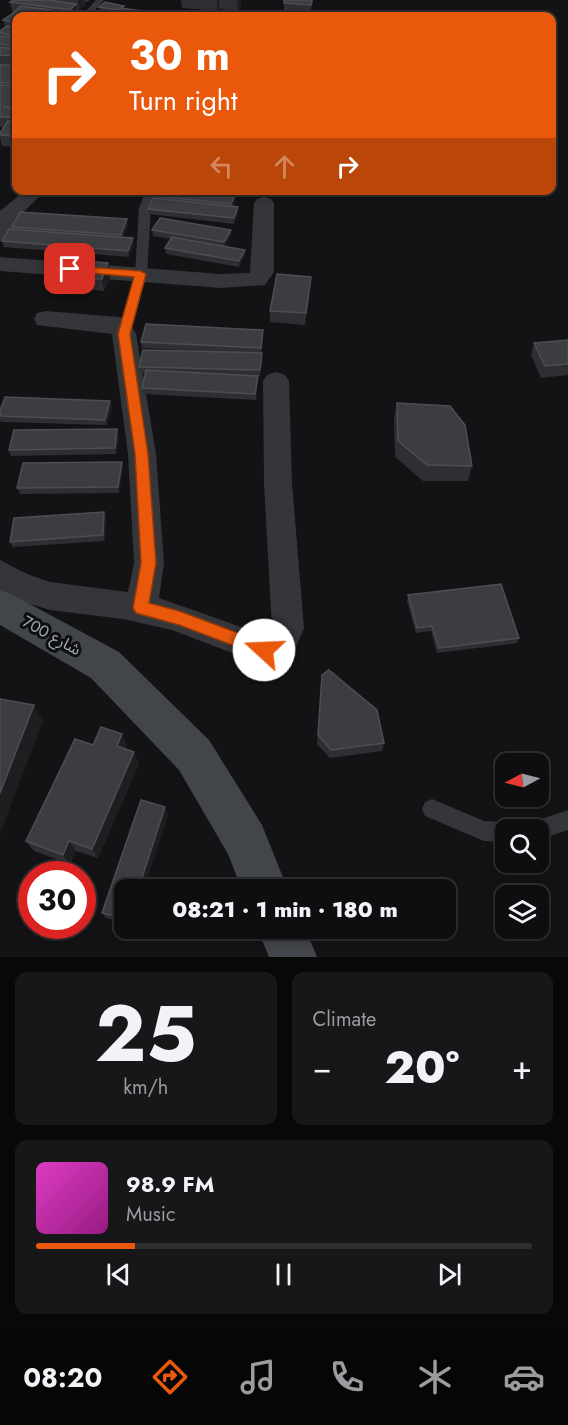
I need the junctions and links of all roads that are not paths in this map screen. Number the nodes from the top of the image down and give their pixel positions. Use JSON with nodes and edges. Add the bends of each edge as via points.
{"nodes":[{"id":1,"x":100,"y":0,"type":"edge"},
{"id":2,"x":90,"y":12,"type":"edge"},
{"id":3,"x":150,"y":195,"type":"edge"},
{"id":4,"x":30,"y":196,"type":"dead end"},
{"id":5,"x":264,"y":203,"type":"dead end"},
{"id":6,"x":0,"y":234,"type":"edge"},
{"id":7,"x":0,"y":264,"type":"edge"},
{"id":8,"x":141,"y":274,"type":"junction"},
{"id":9,"x":46,"y":319,"type":"dead end"},
{"id":10,"x":124,"y":334,"type":"junction"},
{"id":11,"x":276,"y":381,"type":"dead end"},
{"id":12,"x":0,"y":573,"type":"edge"},
{"id":13,"x":0,"y":606,"type":"edge"},
{"id":14,"x":141,"y":608,"type":"junction"},
{"id":15,"x":432,"y":809,"type":"dead end"},
{"id":16,"x":568,"y":820,"type":"edge"},
{"id":17,"x":549,"y":826,"type":"edge"},
{"id":18,"x":495,"y":832,"type":"edge"},
{"id":19,"x":261,"y":879,"type":"edge"},
{"id":20,"x":286,"y":939,"type":"edge"},
{"id":21,"x":293,"y":957,"type":"edge"}],
"edges":[{"from":1,"to":2,"type":"lane"},
{"from":3,"to":8,"type":"lane"},
{"from":4,"to":6,"type":"street","via":[[6,217]]},
{"from":5,"to":8,"type":"street","via":[[263,272],[257,280]]},
{"from":7,"to":8,"type":"street"},
{"from":8,"to":10,"type":"lane"},
{"from":9,"to":10,"type":"street","via":[[118,325]]},
{"from":10,"to":14,"type":"street","via":[[142,454],[148,563]]},
{"from":11,"to":14,"type":"street","via":[[278,483],[287,597],[285,638],[279,648],[264,650]]},
{"from":12,"to":14,"type":"street","via":[[46,596]]},
{"from":13,"to":19,"type":"main road","name":"شارع 700","via":[[105,664],[194,755],[246,842]]},
{"from":15,"to":18,"type":"lane","via":[[484,831]]},
{"from":16,"to":17,"type":"lane"},
{"from":20,"to":21,"type":"main road"}]}
